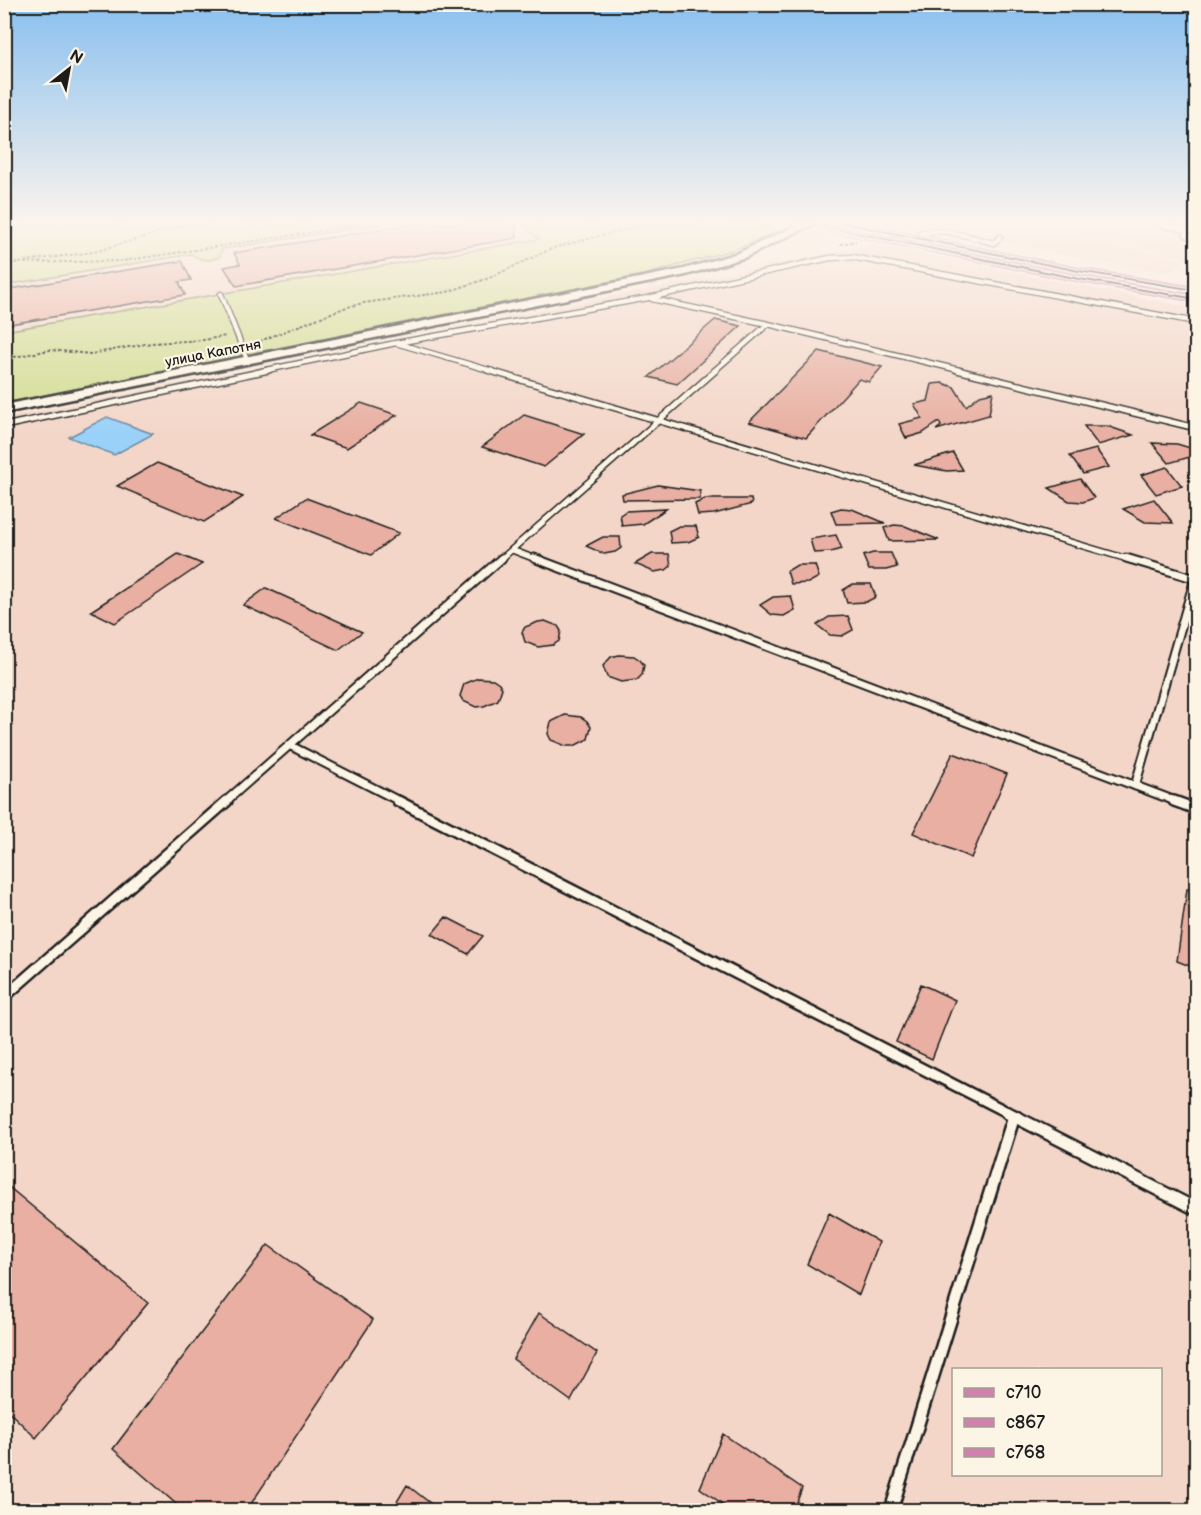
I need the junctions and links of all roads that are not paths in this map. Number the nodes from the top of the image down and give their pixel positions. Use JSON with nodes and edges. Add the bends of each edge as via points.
{"nodes":[{"id":1,"x":221,"y":294,"type":"dead end"},
{"id":2,"x":576,"y":295,"type":"edge"},
{"id":3,"x":663,"y":295,"type":"edge"},
{"id":4,"x":1052,"y":295,"type":"edge"},
{"id":5,"x":648,"y":298,"type":"junction"},
{"id":6,"x":1197,"y":322,"type":"edge"},
{"id":7,"x":768,"y":324,"type":"junction"},
{"id":8,"x":396,"y":343,"type":"junction"},
{"id":9,"x":249,"y":362,"type":"junction"},
{"id":10,"x":4,"y":409,"type":"edge"},
{"id":11,"x":659,"y":420,"type":"junction"},
{"id":12,"x":4,"y":426,"type":"edge"},
{"id":13,"x":1197,"y":428,"type":"edge"},
{"id":14,"x":512,"y":550,"type":"junction"},
{"id":15,"x":1196,"y":577,"type":"edge"},
{"id":16,"x":291,"y":746,"type":"junction"},
{"id":17,"x":1135,"y":786,"type":"junction"},
{"id":18,"x":1197,"y":809,"type":"edge"},
{"id":19,"x":4,"y":997,"type":"edge"},
{"id":20,"x":1014,"y":1116,"type":"junction"},
{"id":21,"x":1197,"y":1209,"type":"edge"},
{"id":22,"x":891,"y":1510,"type":"edge"}],
"edges":[{"from":1,"to":9,"type":"lane"},
{"from":2,"to":9,"type":"main road","name":"улица Капотня"},
{"from":3,"to":5,"type":"lane"},
{"from":4,"to":6,"type":"lane"},
{"from":5,"to":7,"type":"lane"},
{"from":5,"to":8,"type":"lane"},
{"from":7,"to":11,"type":"lane"},
{"from":7,"to":13,"type":"lane"},
{"from":8,"to":11,"type":"lane"},
{"from":8,"to":12,"type":"lane"},
{"from":9,"to":10,"type":"main road","name":"улица Капотня"},
{"from":11,"to":14,"type":"lane"},
{"from":11,"to":15,"type":"lane"},
{"from":14,"to":16,"type":"lane"},
{"from":14,"to":17,"type":"lane"},
{"from":15,"to":17,"type":"lane"},
{"from":16,"to":19,"type":"lane"},
{"from":16,"to":20,"type":"lane"},
{"from":17,"to":18,"type":"lane"},
{"from":20,"to":21,"type":"lane"},
{"from":20,"to":22,"type":"lane"}]}
